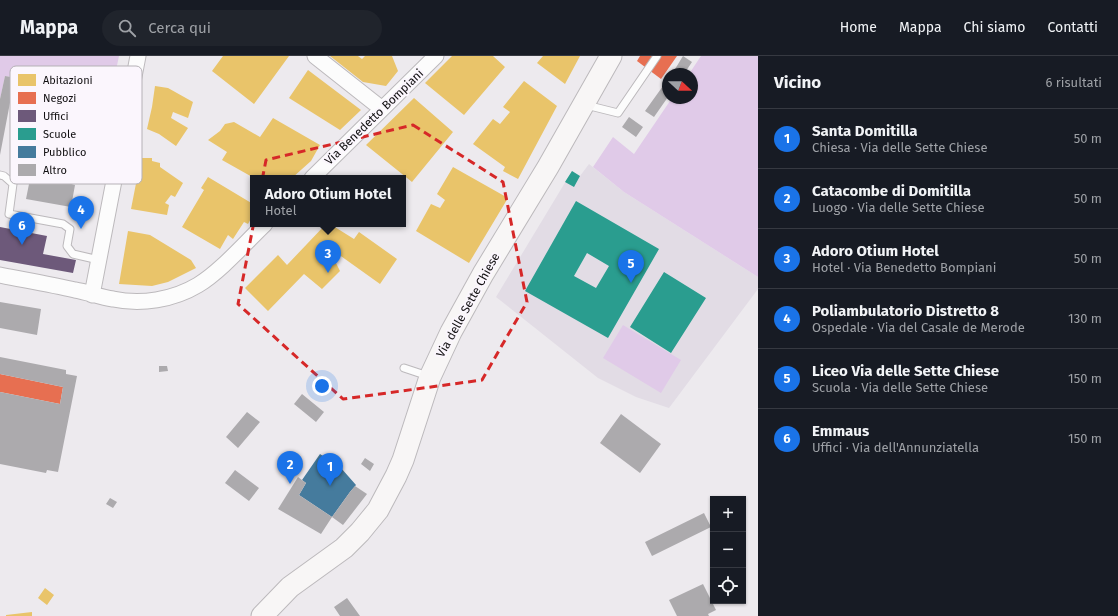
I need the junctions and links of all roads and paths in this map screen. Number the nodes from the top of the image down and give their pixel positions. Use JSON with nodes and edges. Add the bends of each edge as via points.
{"nodes":[{"id":1,"x":138,"y":56,"type":"edge"},
{"id":2,"x":314,"y":56,"type":"edge"},
{"id":3,"x":436,"y":56,"type":"edge"},
{"id":4,"x":611,"y":56,"type":"edge"},
{"id":5,"x":657,"y":56,"type":"edge"},
{"id":6,"x":136,"y":66,"type":"edge"},
{"id":7,"x":584,"y":104,"type":"junction"},
{"id":8,"x":382,"y":109,"type":"junction"},
{"id":9,"x":0,"y":175,"type":"edge"},
{"id":10,"x":315,"y":175,"type":"edge"},
{"id":11,"x":10,"y":182,"type":"edge"},
{"id":12,"x":12,"y":184,"type":"edge"},
{"id":13,"x":114,"y":184,"type":"edge"},
{"id":14,"x":262,"y":227,"type":"edge"},
{"id":15,"x":99,"y":260,"type":"junction"},
{"id":16,"x":0,"y":275,"type":"edge"},
{"id":17,"x":92,"y":295,"type":"junction"},
{"id":18,"x":404,"y":368,"type":"dead end"},
{"id":19,"x":430,"y":377,"type":"junction"},
{"id":20,"x":262,"y":616,"type":"edge"}],
"edges":[{"from":1,"to":6,"type":"street"},
{"from":2,"to":8,"type":"street"},
{"from":3,"to":8,"type":"street","name":"Via Benedetto Bompiani"},
{"from":4,"to":7,"type":"main road","name":"Via delle Sette Chiese"},
{"from":5,"to":7,"type":"lane","via":[[618,113]]},
{"from":7,"to":19,"type":"main road","name":"Via delle Sette Chiese","via":[[474,290]]},
{"from":8,"to":10,"type":"street","name":"Via Benedetto Bompiani"},
{"from":9,"to":11,"type":"lane"},
{"from":12,"to":15,"type":"lane","via":[[9,214],[63,224],[70,230],[67,246],[73,254]]},
{"from":13,"to":15,"type":"street"},
{"from":14,"to":17,"type":"street","via":[[204,281],[180,294],[162,299],[135,301]]},
{"from":15,"to":17,"type":"street"},
{"from":16,"to":17,"type":"street"},
{"from":18,"to":19,"type":"lane"},
{"from":19,"to":20,"type":"main road","name":"Via delle Sette Chiese","via":[[403,460],[378,510],[344,548],[290,587]]}]}
